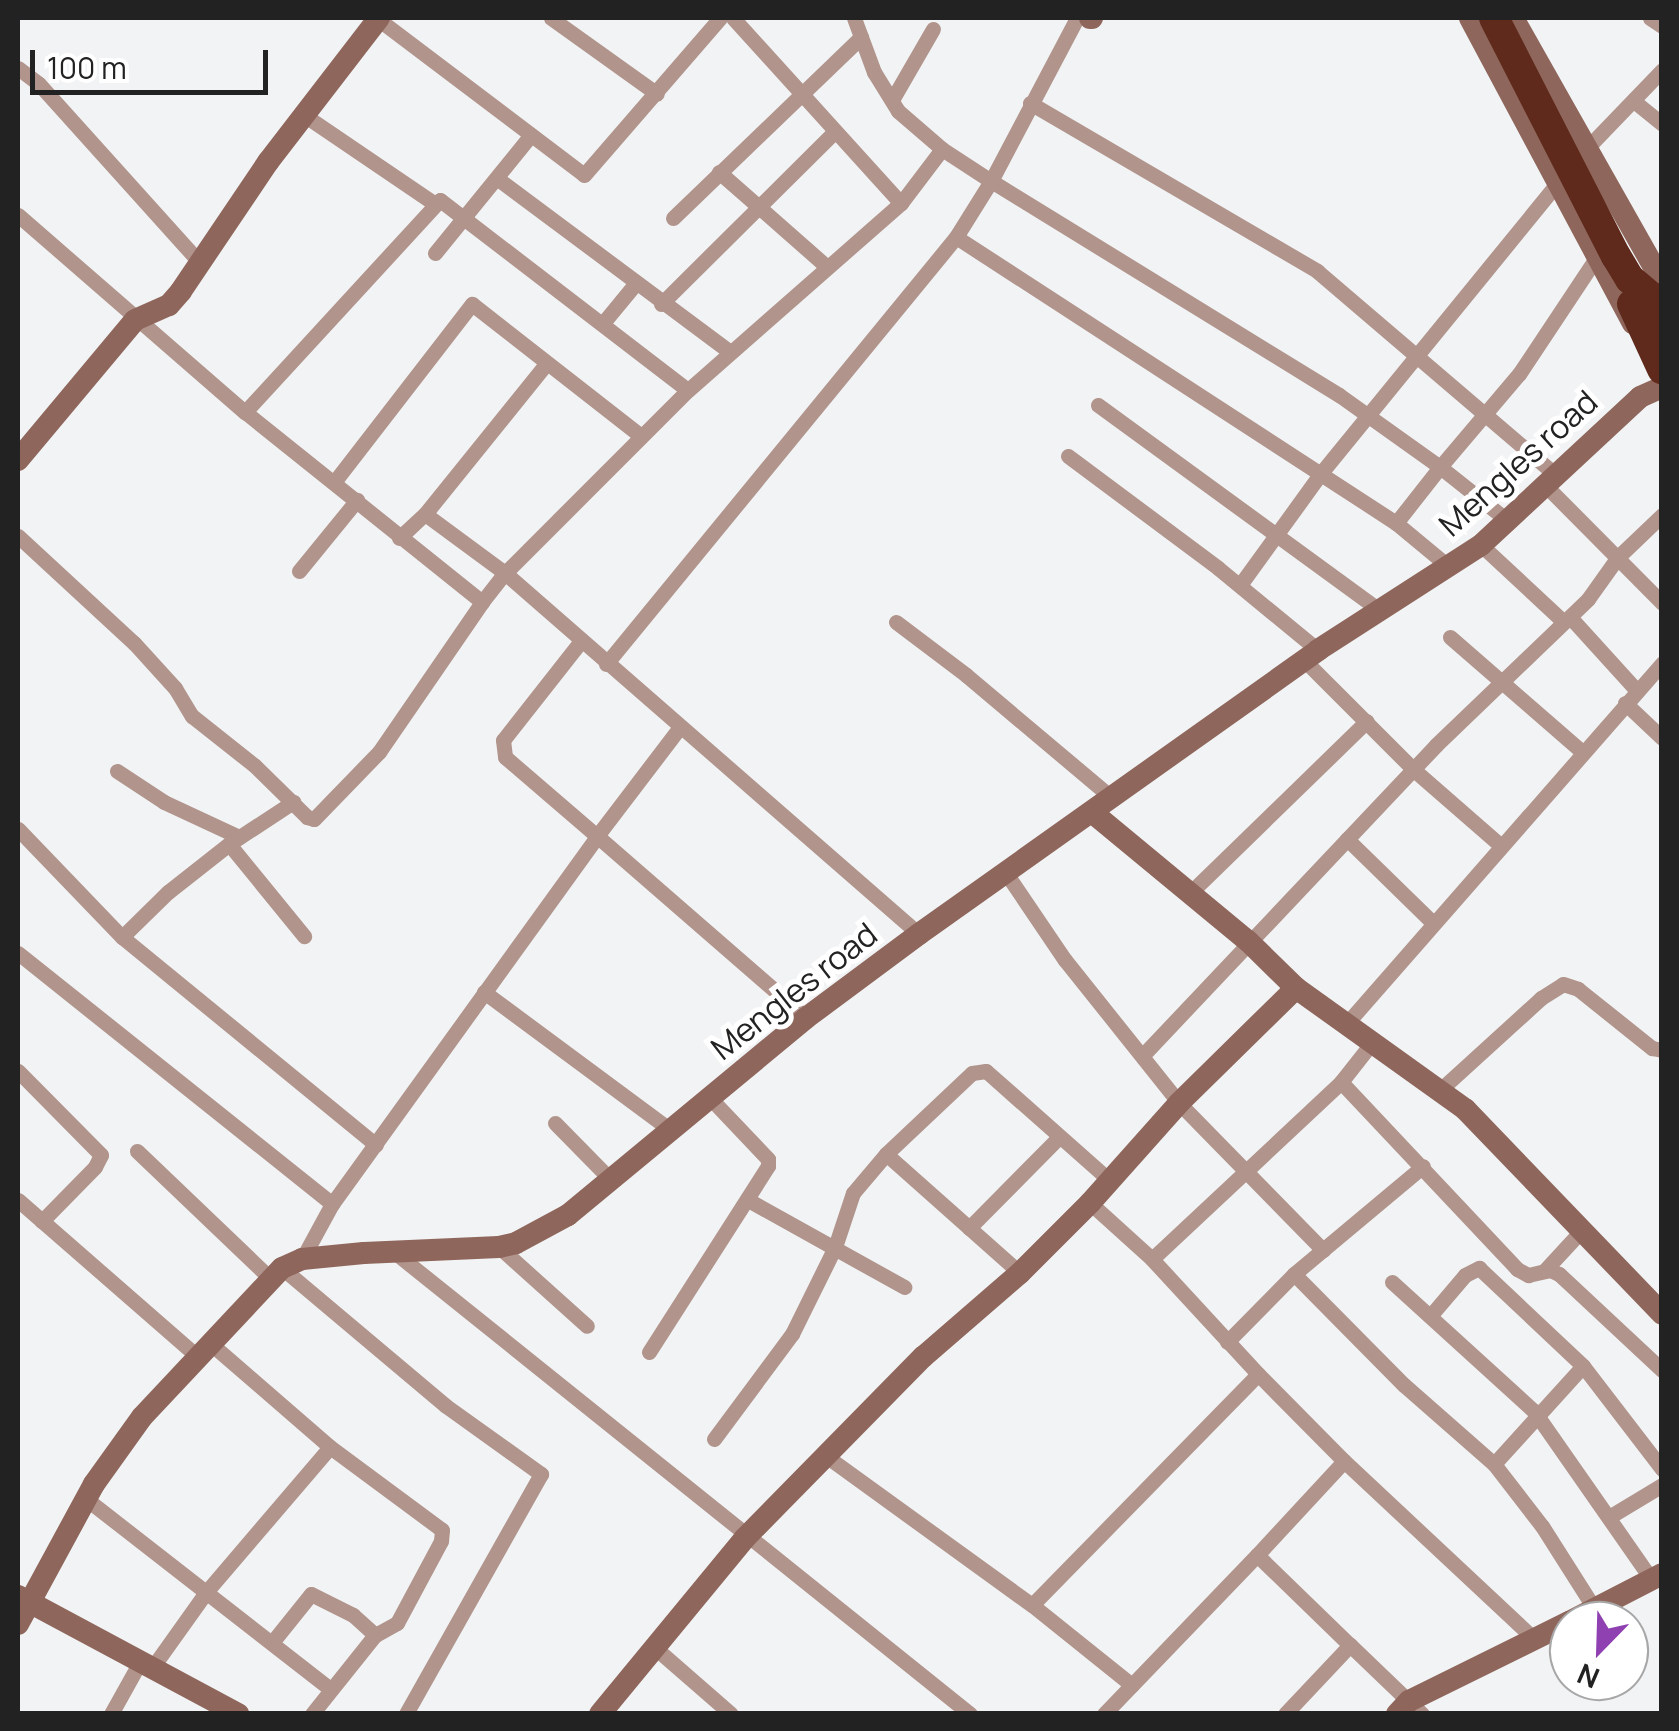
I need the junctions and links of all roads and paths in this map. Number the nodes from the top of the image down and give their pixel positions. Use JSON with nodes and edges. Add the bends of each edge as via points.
{"nodes":[{"id":1,"x":379,"y":18,"type":"edge"},
{"id":2,"x":551,"y":18,"type":"edge"},
{"id":3,"x":720,"y":18,"type":"edge"},
{"id":4,"x":733,"y":18,"type":"edge"},
{"id":5,"x":854,"y":18,"type":"edge"},
{"id":6,"x":1078,"y":18,"type":"edge"},
{"id":7,"x":1470,"y":18,"type":"edge"},
{"id":8,"x":1494,"y":18,"type":"edge"},
{"id":9,"x":1513,"y":18,"type":"edge"},
{"id":10,"x":1650,"y":18,"type":"edge"},
{"id":11,"x":1662,"y":26,"type":"edge"},
{"id":12,"x":933,"y":29,"type":"dead end"},
{"id":13,"x":861,"y":37,"type":"junction"},
{"id":14,"x":18,"y":68,"type":"edge"},
{"id":15,"x":1662,"y":70,"type":"edge"},
{"id":16,"x":657,"y":94,"type":"junction"},
{"id":17,"x":800,"y":94,"type":"junction"},
{"id":18,"x":892,"y":100,"type":"junction"},
{"id":19,"x":1635,"y":102,"type":"junction"},
{"id":20,"x":1030,"y":103,"type":"junction"},
{"id":21,"x":304,"y":115,"type":"junction"},
{"id":22,"x":1662,"y":124,"type":"edge"},
{"id":23,"x":834,"y":132,"type":"junction"},
{"id":24,"x":531,"y":135,"type":"junction"},
{"id":25,"x":1588,"y":147,"type":"junction"},
{"id":26,"x":942,"y":150,"type":"junction"},
{"id":27,"x":720,"y":172,"type":"junction"},
{"id":28,"x":498,"y":179,"type":"junction"},
{"id":29,"x":992,"y":181,"type":"junction"},
{"id":30,"x":1559,"y":181,"type":"junction"},
{"id":31,"x":901,"y":203,"type":"junction"},
{"id":32,"x":435,"y":204,"type":"junction"},
{"id":33,"x":758,"y":207,"type":"junction"},
{"id":34,"x":18,"y":216,"type":"edge"},
{"id":35,"x":673,"y":218,"type":"dead end"},
{"id":36,"x":466,"y":220,"type":"junction"},
{"id":37,"x":956,"y":236,"type":"junction"},
{"id":38,"x":436,"y":253,"type":"dead end"},
{"id":39,"x":200,"y":263,"type":"junction"},
{"id":40,"x":1615,"y":263,"type":"junction"},
{"id":41,"x":827,"y":267,"type":"junction"},
{"id":42,"x":1662,"y":281,"type":"edge"},
{"id":43,"x":636,"y":283,"type":"junction"},
{"id":44,"x":662,"y":304,"type":"junction"},
{"id":45,"x":135,"y":320,"type":"junction"},
{"id":46,"x":604,"y":324,"type":"junction"},
{"id":47,"x":1662,"y":324,"type":"edge"},
{"id":48,"x":729,"y":351,"type":"junction"},
{"id":49,"x":1416,"y":355,"type":"junction"},
{"id":50,"x":546,"y":364,"type":"junction"},
{"id":51,"x":1661,"y":382,"type":"edge"},
{"id":52,"x":688,"y":390,"type":"junction"},
{"id":53,"x":1098,"y":405,"type":"dead end"},
{"id":54,"x":245,"y":412,"type":"junction"},
{"id":55,"x":1487,"y":415,"type":"junction"},
{"id":56,"x":1368,"y":416,"type":"junction"},
{"id":57,"x":641,"y":436,"type":"junction"},
{"id":58,"x":1068,"y":456,"type":"dead end"},
{"id":59,"x":18,"y":460,"type":"edge"},
{"id":60,"x":1440,"y":467,"type":"junction"},
{"id":61,"x":1321,"y":474,"type":"junction"},
{"id":62,"x":1550,"y":479,"type":"junction"},
{"id":63,"x":335,"y":481,"type":"junction"},
{"id":64,"x":356,"y":500,"type":"junction"},
{"id":65,"x":426,"y":514,"type":"junction"},
{"id":66,"x":1662,"y":515,"type":"edge"},
{"id":67,"x":1508,"y":520,"type":"junction"},
{"id":68,"x":1396,"y":523,"type":"junction"},
{"id":69,"x":1275,"y":534,"type":"junction"},
{"id":70,"x":18,"y":536,"type":"edge"},
{"id":71,"x":399,"y":538,"type":"junction"},
{"id":72,"x":1481,"y":545,"type":"junction"},
{"id":73,"x":1618,"y":557,"type":"junction"},
{"id":74,"x":1449,"y":567,"type":"junction"},
{"id":75,"x":299,"y":571,"type":"dead end"},
{"id":76,"x":505,"y":572,"type":"junction"},
{"id":77,"x":1240,"y":585,"type":"junction"},
{"id":78,"x":482,"y":602,"type":"junction"},
{"id":79,"x":1662,"y":603,"type":"edge"},
{"id":80,"x":1378,"y":610,"type":"junction"},
{"id":81,"x":1567,"y":619,"type":"junction"},
{"id":82,"x":896,"y":622,"type":"dead end"},
{"id":83,"x":1450,"y":637,"type":"dead end"},
{"id":84,"x":581,"y":642,"type":"junction"},
{"id":85,"x":1311,"y":655,"type":"junction"},
{"id":86,"x":1662,"y":663,"type":"edge"},
{"id":87,"x":606,"y":664,"type":"junction"},
{"id":88,"x":1501,"y":685,"type":"junction"},
{"id":89,"x":1631,"y":697,"type":"junction"},
{"id":90,"x":1368,"y":721,"type":"junction"},
{"id":91,"x":680,"y":728,"type":"junction"},
{"id":92,"x":1662,"y":738,"type":"edge"},
{"id":93,"x":1581,"y":751,"type":"junction"},
{"id":94,"x":117,"y":770,"type":"dead end"},
{"id":95,"x":1414,"y":770,"type":"junction"},
{"id":96,"x":1112,"y":798,"type":"junction"},
{"id":97,"x":293,"y":802,"type":"junction"},
{"id":98,"x":1093,"y":813,"type":"junction"},
{"id":99,"x":18,"y":830,"type":"edge"},
{"id":100,"x":597,"y":836,"type":"junction"},
{"id":101,"x":234,"y":840,"type":"junction"},
{"id":102,"x":1347,"y":840,"type":"junction"},
{"id":103,"x":1500,"y":845,"type":"junction"},
{"id":104,"x":1006,"y":873,"type":"junction"},
{"id":105,"x":1190,"y":892,"type":"junction"},
{"id":106,"x":1433,"y":923,"type":"junction"},
{"id":107,"x":919,"y":934,"type":"junction"},
{"id":108,"x":304,"y":936,"type":"dead end"},
{"id":109,"x":122,"y":937,"type":"junction"},
{"id":110,"x":1248,"y":941,"type":"junction"},
{"id":111,"x":18,"y":952,"type":"edge"},
{"id":112,"x":1296,"y":988,"type":"junction"},
{"id":113,"x":484,"y":992,"type":"junction"},
{"id":114,"x":806,"y":1018,"type":"junction"},
{"id":115,"x":1348,"y":1022,"type":"junction"},
{"id":116,"x":1374,"y":1040,"type":"junction"},
{"id":117,"x":1662,"y":1050,"type":"edge"},
{"id":118,"x":1143,"y":1056,"type":"junction"},
{"id":119,"x":18,"y":1071,"type":"edge"},
{"id":120,"x":1341,"y":1082,"type":"junction"},
{"id":121,"x":1440,"y":1090,"type":"junction"},
{"id":122,"x":711,"y":1099,"type":"junction"},
{"id":123,"x":1179,"y":1103,"type":"junction"},
{"id":124,"x":555,"y":1124,"type":"dead end"},
{"id":125,"x":672,"y":1130,"type":"junction"},
{"id":126,"x":1058,"y":1138,"type":"junction"},
{"id":127,"x":376,"y":1145,"type":"junction"},
{"id":128,"x":137,"y":1150,"type":"dead end"},
{"id":129,"x":886,"y":1154,"type":"junction"},
{"id":130,"x":1422,"y":1166,"type":"junction"},
{"id":131,"x":1246,"y":1176,"type":"junction"},
{"id":132,"x":1108,"y":1178,"type":"junction"},
{"id":133,"x":611,"y":1180,"type":"junction"},
{"id":134,"x":18,"y":1200,"type":"edge"},
{"id":135,"x":748,"y":1200,"type":"junction"},
{"id":136,"x":1090,"y":1203,"type":"junction"},
{"id":137,"x":332,"y":1204,"type":"junction"},
{"id":138,"x":42,"y":1222,"type":"junction"},
{"id":139,"x":969,"y":1228,"type":"junction"},
{"id":140,"x":1580,"y":1231,"type":"junction"},
{"id":141,"x":499,"y":1247,"type":"junction"},
{"id":142,"x":836,"y":1247,"type":"junction"},
{"id":143,"x":1323,"y":1250,"type":"junction"},
{"id":144,"x":393,"y":1251,"type":"junction"},
{"id":145,"x":1152,"y":1259,"type":"junction"},
{"id":146,"x":285,"y":1268,"type":"junction"},
{"id":147,"x":1545,"y":1270,"type":"junction"},
{"id":148,"x":1020,"y":1273,"type":"junction"},
{"id":149,"x":1294,"y":1274,"type":"junction"},
{"id":150,"x":1392,"y":1282,"type":"dead end"},
{"id":151,"x":904,"y":1288,"type":"dead end"},
{"id":152,"x":1662,"y":1314,"type":"edge"},
{"id":153,"x":1431,"y":1315,"type":"junction"},
{"id":154,"x":587,"y":1326,"type":"dead end"},
{"id":155,"x":1227,"y":1342,"type":"junction"},
{"id":156,"x":204,"y":1350,"type":"junction"},
{"id":157,"x":650,"y":1352,"type":"dead end"},
{"id":158,"x":1583,"y":1366,"type":"junction"},
{"id":159,"x":1662,"y":1370,"type":"edge"},
{"id":160,"x":1258,"y":1374,"type":"junction"},
{"id":161,"x":1537,"y":1415,"type":"junction"},
{"id":162,"x":714,"y":1439,"type":"dead end"},
{"id":163,"x":330,"y":1447,"type":"junction"},
{"id":164,"x":826,"y":1456,"type":"junction"},
{"id":165,"x":1344,"y":1461,"type":"junction"},
{"id":166,"x":1494,"y":1464,"type":"junction"},
{"id":167,"x":1662,"y":1469,"type":"edge"},
{"id":168,"x":1662,"y":1484,"type":"edge"},
{"id":169,"x":86,"y":1498,"type":"junction"},
{"id":170,"x":1609,"y":1518,"type":"junction"},
{"id":171,"x":745,"y":1538,"type":"junction"},
{"id":172,"x":1256,"y":1555,"type":"junction"},
{"id":173,"x":1656,"y":1577,"type":"edge"},
{"id":174,"x":207,"y":1591,"type":"junction"},
{"id":175,"x":24,"y":1599,"type":"edge"},
{"id":176,"x":1590,"y":1601,"type":"edge"},
{"id":177,"x":1614,"y":1601,"type":"edge"},
{"id":178,"x":1032,"y":1606,"type":"junction"},
{"id":179,"x":18,"y":1624,"type":"edge"},
{"id":180,"x":1549,"y":1631,"type":"edge"},
{"id":181,"x":374,"y":1635,"type":"junction"},
{"id":182,"x":1533,"y":1638,"type":"junction"},
{"id":183,"x":274,"y":1640,"type":"junction"},
{"id":184,"x":653,"y":1646,"type":"junction"},
{"id":185,"x":1350,"y":1646,"type":"junction"},
{"id":186,"x":146,"y":1665,"type":"junction"},
{"id":187,"x":1132,"y":1685,"type":"junction"},
{"id":188,"x":329,"y":1688,"type":"junction"},
{"id":189,"x":1409,"y":1709,"type":"edge"},
{"id":190,"x":232,"y":1712,"type":"edge"},
{"id":191,"x":111,"y":1714,"type":"edge"},
{"id":192,"x":312,"y":1714,"type":"edge"},
{"id":193,"x":406,"y":1714,"type":"edge"},
{"id":194,"x":600,"y":1714,"type":"edge"},
{"id":195,"x":731,"y":1714,"type":"edge"},
{"id":196,"x":970,"y":1714,"type":"edge"},
{"id":197,"x":1104,"y":1714,"type":"edge"},
{"id":198,"x":1285,"y":1714,"type":"edge"}],
"edges":[{"from":1,"to":21,"type":"main road"},
{"from":1,"to":24,"type":"street"},
{"from":2,"to":16,"type":"street"},
{"from":3,"to":16,"type":"street"},
{"from":4,"to":17,"type":"street"},
{"from":5,"to":13,"type":"street"},
{"from":6,"to":20,"type":"street"},
{"from":7,"to":30,"type":"main road"},
{"from":8,"to":40,"type":"highway"},
{"from":9,"to":25,"type":"main road"},
{"from":10,"to":11,"type":"street"},
{"from":12,"to":18,"type":"street"},
{"from":13,"to":17,"type":"street"},
{"from":13,"to":18,"type":"street"},
{"from":14,"to":39,"type":"street"},
{"from":15,"to":19,"type":"street"},
{"from":16,"to":24,"type":"street","via":[[584,175]]},
{"from":17,"to":23,"type":"street"},
{"from":17,"to":27,"type":"street"},
{"from":18,"to":26,"type":"street"},
{"from":19,"to":22,"type":"street"},
{"from":19,"to":25,"type":"street"},
{"from":20,"to":29,"type":"street"},
{"from":20,"to":49,"type":"street","via":[[1317,270]]},
{"from":21,"to":32,"type":"street"},
{"from":21,"to":39,"type":"main road"},
{"from":23,"to":31,"type":"street"},
{"from":23,"to":33,"type":"street"},
{"from":24,"to":28,"type":"street"},
{"from":25,"to":42,"type":"main road"},
{"from":26,"to":29,"type":"street"},
{"from":26,"to":31,"type":"street"},
{"from":27,"to":33,"type":"street"},
{"from":27,"to":35,"type":"street"},
{"from":28,"to":36,"type":"street"},
{"from":28,"to":43,"type":"street"},
{"from":29,"to":37,"type":"street"},
{"from":29,"to":56,"type":"street"},
{"from":30,"to":40,"type":"main road"},
{"from":30,"to":49,"type":"street"},
{"from":31,"to":41,"type":"street"},
{"from":32,"to":36,"type":"street","via":[[445,202]]},
{"from":32,"to":54,"type":"street"},
{"from":33,"to":41,"type":"street"},
{"from":33,"to":44,"type":"street"},
{"from":34,"to":45,"type":"street"},
{"from":36,"to":38,"type":"street"},
{"from":36,"to":46,"type":"street"},
{"from":37,"to":61,"type":"street"},
{"from":37,"to":87,"type":"street"},
{"from":39,"to":45,"type":"main road","via":[[169,305]]},
{"from":40,"to":47,"type":"highway","via":[[1650,296]]},
{"from":40,"to":51,"type":"highway"},
{"from":40,"to":55,"type":"street"},
{"from":41,"to":48,"type":"street"},
{"from":43,"to":44,"type":"street"},
{"from":43,"to":46,"type":"street"},
{"from":44,"to":48,"type":"street"},
{"from":45,"to":54,"type":"street"},
{"from":45,"to":59,"type":"main road"},
{"from":46,"to":52,"type":"street"},
{"from":48,"to":52,"type":"street"},
{"from":49,"to":55,"type":"street"},
{"from":49,"to":56,"type":"street"},
{"from":50,"to":57,"type":"street"},
{"from":50,"to":63,"type":"street","via":[[472,304]]},
{"from":50,"to":65,"type":"street"},
{"from":51,"to":62,"type":"main road","name":"Mengles road"},
{"from":52,"to":57,"type":"street"},
{"from":53,"to":69,"type":"street"},
{"from":54,"to":63,"type":"street"},
{"from":55,"to":60,"type":"street"},
{"from":55,"to":62,"type":"street"},
{"from":56,"to":60,"type":"street"},
{"from":56,"to":61,"type":"street"},
{"from":57,"to":76,"type":"street"},
{"from":58,"to":77,"type":"street"},
{"from":60,"to":67,"type":"street"},
{"from":60,"to":68,"type":"street"},
{"from":61,"to":68,"type":"street"},
{"from":61,"to":69,"type":"street"},
{"from":62,"to":67,"type":"main road","name":"Mengles road"},
{"from":62,"to":73,"type":"street"},
{"from":63,"to":64,"type":"street"},
{"from":64,"to":71,"type":"street"},
{"from":64,"to":75,"type":"street"},
{"from":65,"to":71,"type":"street"},
{"from":65,"to":76,"type":"street"},
{"from":66,"to":73,"type":"street"},
{"from":67,"to":72,"type":"main road","name":"Mengles road"},
{"from":68,"to":74,"type":"street"},
{"from":69,"to":77,"type":"street"},
{"from":69,"to":80,"type":"street"},
{"from":70,"to":97,"type":"street","via":[[134,644],[192,716]]},
{"from":71,"to":78,"type":"street"},
{"from":72,"to":74,"type":"main road","name":"Mengles road"},
{"from":72,"to":81,"type":"street"},
{"from":73,"to":79,"type":"street"},
{"from":73,"to":81,"type":"street"},
{"from":74,"to":80,"type":"main road","name":"Mengles road"},
{"from":76,"to":78,"type":"street"},
{"from":76,"to":84,"type":"street"},
{"from":77,"to":85,"type":"street"},
{"from":78,"to":97,"type":"street","via":[[379,752],[321,814],[306,818]]},
{"from":80,"to":85,"type":"main road","name":"Mengles road"},
{"from":81,"to":88,"type":"street"},
{"from":81,"to":89,"type":"street"},
{"from":82,"to":96,"type":"street"},
{"from":83,"to":88,"type":"street"},
{"from":84,"to":87,"type":"street"},
{"from":84,"to":100,"type":"street","via":[[502,749]]},
{"from":85,"to":90,"type":"street"},
{"from":85,"to":96,"type":"main road","name":"Mengles road"},
{"from":86,"to":89,"type":"street"},
{"from":87,"to":91,"type":"street"},
{"from":88,"to":93,"type":"street"},
{"from":88,"to":95,"type":"street"},
{"from":89,"to":92,"type":"street"},
{"from":89,"to":93,"type":"street"},
{"from":90,"to":95,"type":"street"},
{"from":90,"to":105,"type":"street"},
{"from":91,"to":100,"type":"street"},
{"from":91,"to":107,"type":"street"},
{"from":93,"to":103,"type":"street"},
{"from":94,"to":101,"type":"street"},
{"from":95,"to":102,"type":"street"},
{"from":95,"to":103,"type":"street"},
{"from":96,"to":98,"type":"main road","name":"Mengles road"},
{"from":97,"to":101,"type":"street"},
{"from":98,"to":104,"type":"main road","name":"Mengles road"},
{"from":98,"to":105,"type":"main road"},
{"from":99,"to":109,"type":"street"},
{"from":100,"to":113,"type":"street"},
{"from":100,"to":114,"type":"street"},
{"from":101,"to":108,"type":"street"},
{"from":101,"to":109,"type":"street"},
{"from":102,"to":106,"type":"street"},
{"from":102,"to":110,"type":"street"},
{"from":103,"to":106,"type":"street"},
{"from":104,"to":107,"type":"main road","name":"Mengles road"},
{"from":104,"to":118,"type":"street"},
{"from":105,"to":110,"type":"main road"},
{"from":106,"to":115,"type":"street"},
{"from":107,"to":114,"type":"main road","name":"Mengles road"},
{"from":109,"to":127,"type":"street"},
{"from":110,"to":112,"type":"main road"},
{"from":110,"to":118,"type":"street"},
{"from":111,"to":137,"type":"street"},
{"from":112,"to":115,"type":"main road"},
{"from":112,"to":123,"type":"main road"},
{"from":113,"to":125,"type":"street"},
{"from":113,"to":127,"type":"street"},
{"from":114,"to":122,"type":"main road","name":"Mengles road"},
{"from":115,"to":116,"type":"main road"},
{"from":116,"to":120,"type":"street"},
{"from":116,"to":121,"type":"main road"},
{"from":117,"to":121,"type":"street","via":[[1563,984]]},
{"from":118,"to":123,"type":"street"},
{"from":119,"to":138,"type":"street","via":[[101,1155]]},
{"from":120,"to":130,"type":"street"},
{"from":120,"to":131,"type":"street"},
{"from":121,"to":140,"type":"main road","via":[[1503,1145]]},
{"from":122,"to":125,"type":"main road","name":"Mengles road"},
{"from":122,"to":135,"type":"street","via":[[768,1159]]},
{"from":123,"to":131,"type":"street"},
{"from":123,"to":132,"type":"main road"},
{"from":124,"to":133,"type":"street"},
{"from":125,"to":133,"type":"main road","name":"Mengles road"},
{"from":126,"to":129,"type":"street","via":[[979,1070]]},
{"from":126,"to":132,"type":"street"},
{"from":126,"to":139,"type":"street"},
{"from":127,"to":137,"type":"street"},
{"from":128,"to":146,"type":"street"},
{"from":129,"to":139,"type":"street"},
{"from":129,"to":142,"type":"street","via":[[853,1193]]},
{"from":130,"to":143,"type":"street"},
{"from":130,"to":147,"type":"street","via":[[1516,1269]]},
{"from":131,"to":143,"type":"street"},
{"from":131,"to":145,"type":"street"},
{"from":132,"to":136,"type":"main road"},
{"from":133,"to":141,"type":"main road","name":"Mengles road","via":[[544,1230]]},
{"from":134,"to":138,"type":"street"},
{"from":135,"to":142,"type":"street"},
{"from":135,"to":157,"type":"street"},
{"from":136,"to":145,"type":"street"},
{"from":136,"to":148,"type":"main road"},
{"from":137,"to":146,"type":"street"},
{"from":138,"to":156,"type":"street"},
{"from":139,"to":148,"type":"street"},
{"from":140,"to":147,"type":"street"},
{"from":140,"to":152,"type":"main road"},
{"from":141,"to":144,"type":"main road","name":"Mengles road"},
{"from":141,"to":154,"type":"street"},
{"from":142,"to":151,"type":"street"},
{"from":142,"to":162,"type":"street","via":[[792,1334]]},
{"from":143,"to":149,"type":"street"},
{"from":144,"to":146,"type":"main road","name":"Mengles road"},
{"from":144,"to":171,"type":"street"},
{"from":145,"to":155,"type":"street"},
{"from":146,"to":156,"type":"main road"},
{"from":146,"to":193,"type":"street","via":[[446,1406],[541,1474]]},
{"from":147,"to":159,"type":"street","via":[[1558,1274]]},
{"from":148,"to":164,"type":"main road","via":[[923,1357]]},
{"from":149,"to":155,"type":"street"},
{"from":149,"to":166,"type":"street"},
{"from":150,"to":153,"type":"street"},
{"from":153,"to":158,"type":"street","via":[[1479,1268]]},
{"from":153,"to":161,"type":"street"},
{"from":155,"to":160,"type":"street"},
{"from":156,"to":163,"type":"street"},
{"from":156,"to":169,"type":"main road","via":[[142,1418]]},
{"from":158,"to":161,"type":"street"},
{"from":158,"to":167,"type":"street"},
{"from":160,"to":165,"type":"street"},
{"from":160,"to":178,"type":"street"},
{"from":161,"to":166,"type":"street"},
{"from":161,"to":170,"type":"street"},
{"from":163,"to":174,"type":"street"},
{"from":163,"to":181,"type":"street","via":[[442,1530],[397,1623]]},
{"from":164,"to":171,"type":"main road"},
{"from":164,"to":178,"type":"street"},
{"from":165,"to":172,"type":"street"},
{"from":165,"to":182,"type":"street"},
{"from":166,"to":176,"type":"street"},
{"from":168,"to":170,"type":"street"},
{"from":169,"to":174,"type":"street"},
{"from":169,"to":175,"type":"main road"},
{"from":170,"to":173,"type":"street"},
{"from":171,"to":184,"type":"main road"},
{"from":171,"to":196,"type":"street"},
{"from":172,"to":185,"type":"street"},
{"from":172,"to":187,"type":"street"},
{"from":173,"to":177,"type":"main road"},
{"from":174,"to":183,"type":"street"},
{"from":174,"to":186,"type":"street"},
{"from":175,"to":179,"type":"main road"},
{"from":175,"to":186,"type":"main road"},
{"from":178,"to":187,"type":"street"},
{"from":180,"to":182,"type":"main road"},
{"from":181,"to":183,"type":"street","via":[[353,1615],[310,1594]]},
{"from":181,"to":188,"type":"street"},
{"from":182,"to":189,"type":"main road"},
{"from":183,"to":188,"type":"street"},
{"from":184,"to":194,"type":"main road"},
{"from":184,"to":195,"type":"street"},
{"from":185,"to":189,"type":"street"},
{"from":185,"to":198,"type":"street"},
{"from":186,"to":190,"type":"main road"},
{"from":186,"to":191,"type":"street"},
{"from":187,"to":197,"type":"street"},
{"from":188,"to":192,"type":"street"}]}
